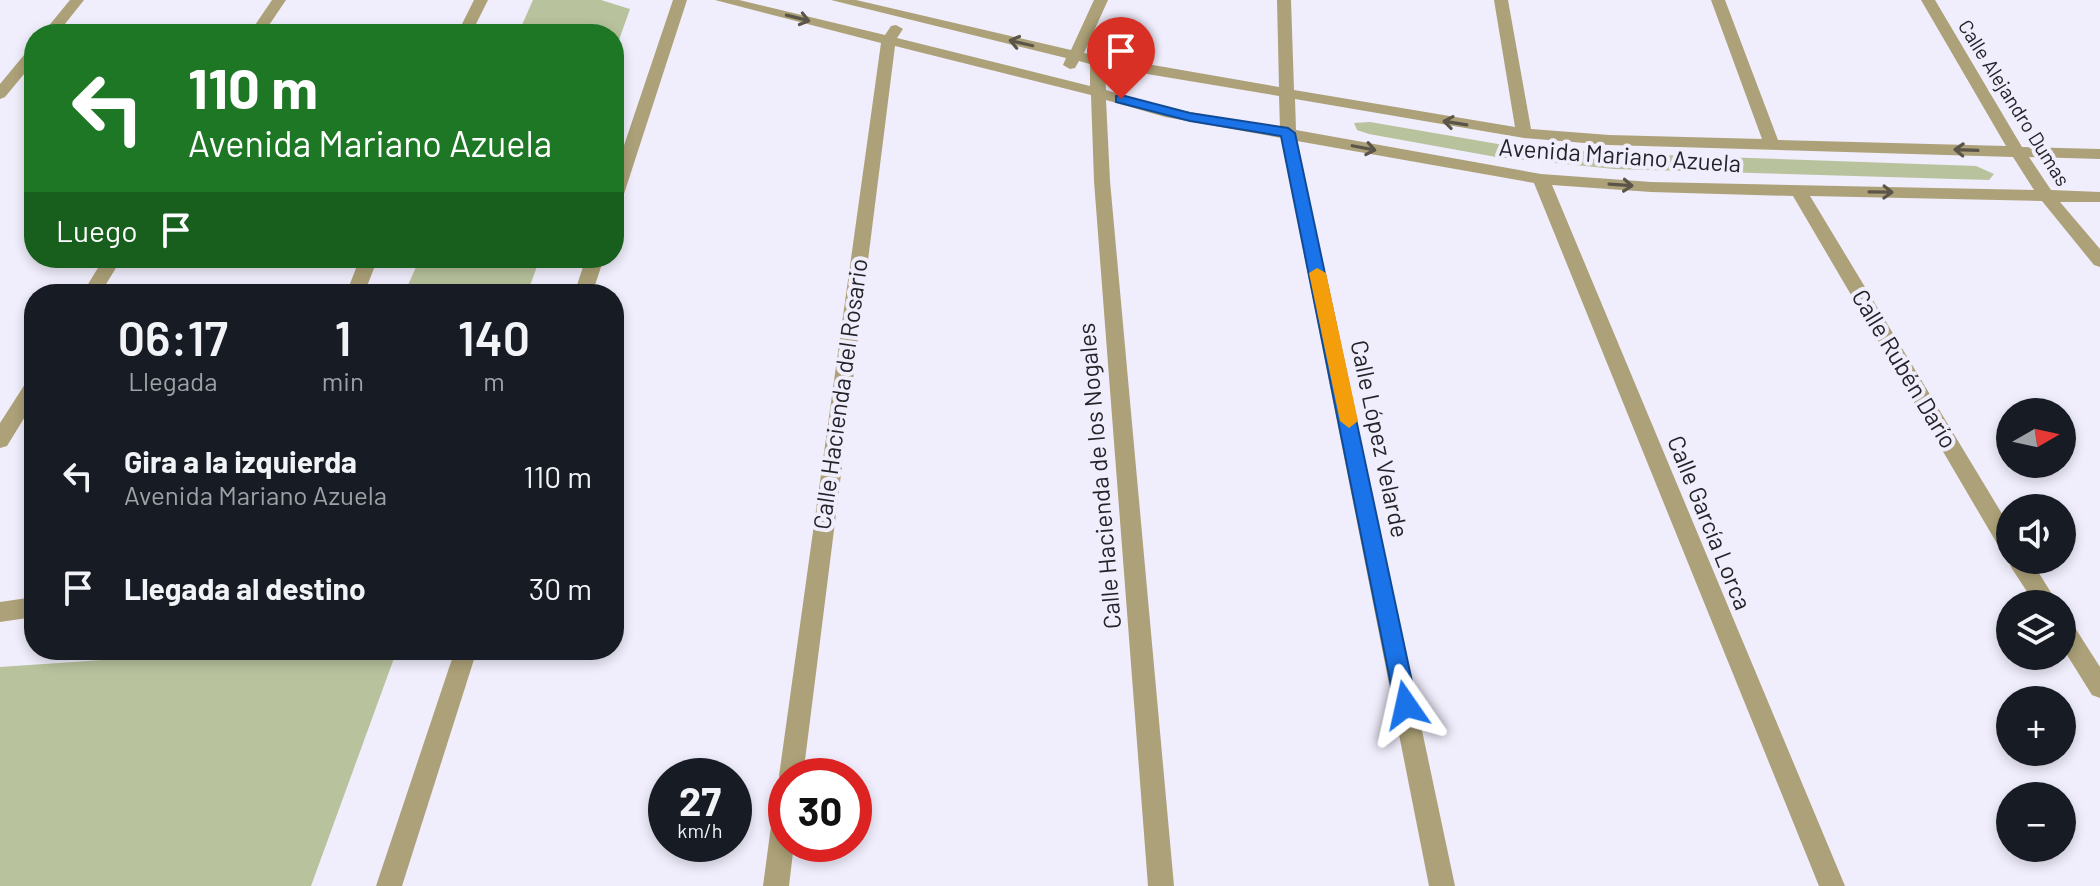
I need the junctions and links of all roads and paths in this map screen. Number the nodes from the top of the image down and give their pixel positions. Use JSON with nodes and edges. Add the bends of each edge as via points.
{"nodes":[{"id":1,"x":77,"y":0,"type":"edge"},
{"id":2,"x":279,"y":0,"type":"edge"},
{"id":3,"x":481,"y":0,"type":"edge"},
{"id":4,"x":680,"y":0,"type":"edge"},
{"id":5,"x":722,"y":0,"type":"edge"},
{"id":6,"x":838,"y":0,"type":"edge"},
{"id":7,"x":1101,"y":0,"type":"edge"},
{"id":8,"x":1284,"y":0,"type":"edge"},
{"id":9,"x":1501,"y":0,"type":"edge"},
{"id":10,"x":1718,"y":0,"type":"edge"},
{"id":11,"x":1928,"y":0,"type":"edge"},
{"id":12,"x":905,"y":16,"type":"junction"},
{"id":13,"x":57,"y":24,"type":"edge"},
{"id":14,"x":263,"y":24,"type":"edge"},
{"id":15,"x":469,"y":24,"type":"edge"},
{"id":16,"x":889,"y":40,"type":"junction"},
{"id":17,"x":1075,"y":56,"type":"junction"},
{"id":18,"x":1097,"y":61,"type":"junction"},
{"id":19,"x":24,"y":64,"type":"edge"},
{"id":20,"x":1061,"y":82,"type":"junction"},
{"id":21,"x":1096,"y":92,"type":"junction"},
{"id":22,"x":0,"y":94,"type":"edge"},
{"id":23,"x":1284,"y":94,"type":"junction"},
{"id":24,"x":1288,"y":133,"type":"junction"},
{"id":25,"x":1524,"y":133,"type":"junction"},
{"id":26,"x":1772,"y":144,"type":"junction"},
{"id":27,"x":2017,"y":151,"type":"junction"},
{"id":28,"x":2100,"y":154,"type":"edge"},
{"id":29,"x":624,"y":170,"type":"edge"},
{"id":30,"x":1541,"y":179,"type":"junction"},
{"id":31,"x":1799,"y":191,"type":"junction"},
{"id":32,"x":2046,"y":195,"type":"junction"},
{"id":33,"x":2100,"y":197,"type":"edge"},
{"id":34,"x":2100,"y":261,"type":"edge"},
{"id":35,"x":24,"y":402,"type":"edge"},
{"id":36,"x":0,"y":440,"type":"edge"},
{"id":37,"x":1996,"y":522,"type":"edge"},
{"id":38,"x":24,"y":608,"type":"edge"},
{"id":39,"x":0,"y":612,"type":"edge"},
{"id":40,"x":2076,"y":649,"type":"edge"},
{"id":41,"x":463,"y":660,"type":"edge"},
{"id":42,"x":2100,"y":687,"type":"edge"},
{"id":43,"x":793,"y":758,"type":"edge"},
{"id":44,"x":779,"y":862,"type":"edge"},
{"id":45,"x":389,"y":886,"type":"edge"},
{"id":46,"x":776,"y":886,"type":"edge"},
{"id":47,"x":1161,"y":886,"type":"edge"},
{"id":48,"x":1442,"y":886,"type":"edge"},
{"id":49,"x":1832,"y":886,"type":"edge"}],
"edges":[{"from":1,"to":13,"type":"street"},
{"from":2,"to":14,"type":"street"},
{"from":3,"to":15,"type":"street"},
{"from":4,"to":29,"type":"street"},
{"from":5,"to":16,"type":"street","name":"Avenida Mariano Azuela","one_way":true},
{"from":6,"to":12,"type":"street","name":"Avenida Mariano Azuela"},
{"from":7,"to":17,"type":"street"},
{"from":8,"to":23,"type":"street","name":"Calle López Velarde"},
{"from":9,"to":25,"type":"street"},
{"from":10,"to":26,"type":"street"},
{"from":11,"to":27,"type":"street","name":"Calle Alejandro Dumas"},
{"from":12,"to":16,"type":"street","name":"Calle Hacienda del Rosario"},
{"from":17,"to":12,"type":"street","name":"Avenida Mariano Azuela","one_way":true},
{"from":16,"to":20,"type":"street","name":"Avenida Mariano Azuela"},
{"from":16,"to":43,"type":"street","name":"Calle Hacienda del Rosario"},
{"from":17,"to":18,"type":"street","name":"Avenida Mariano Azuela"},
{"from":17,"to":20,"type":"street"},
{"from":18,"to":21,"type":"street","name":"Calle Hacienda de los Nogales"},
{"from":18,"to":23,"type":"street","name":"Avenida Mariano Azuela"},
{"from":19,"to":22,"type":"street"},
{"from":20,"to":21,"type":"street","name":"Avenida Mariano Azuela"},
{"from":21,"to":24,"type":"street","name":"Avenida Mariano Azuela","via":[[1165,112]]},
{"from":21,"to":47,"type":"street","name":"Calle Hacienda de los Nogales"},
{"from":23,"to":24,"type":"street","name":"Calle López Velarde"},
{"from":25,"to":23,"type":"street","name":"Avenida Mariano Azuela","one_way":true},
{"from":24,"to":30,"type":"street","name":"Avenida Mariano Azuela","one_way":true},
{"from":24,"to":48,"type":"street","name":"Calle López Velarde"},
{"from":25,"to":26,"type":"street","name":"Avenida Mariano Azuela"},
{"from":27,"to":26,"type":"street","name":"Avenida Mariano Azuela","one_way":true},
{"from":27,"to":28,"type":"street","name":"Avenida Mariano Azuela"},
{"from":27,"to":32,"type":"street","name":"Calle Alejandro Dumas"},
{"from":30,"to":31,"type":"street","name":"Avenida Mariano Azuela","one_way":true},
{"from":30,"to":49,"type":"street","name":"Calle García Lorca"},
{"from":31,"to":32,"type":"street","name":"Avenida Mariano Azuela","one_way":true},
{"from":31,"to":37,"type":"street","name":"Calle Rubén Darío"},
{"from":32,"to":33,"type":"street","name":"Avenida Mariano Azuela"},
{"from":32,"to":34,"type":"street","name":"Calle Alejandro Dumas"},
{"from":35,"to":36,"type":"street"},
{"from":38,"to":39,"type":"street"},
{"from":40,"to":42,"type":"street"},
{"from":41,"to":45,"type":"street"},
{"from":44,"to":46,"type":"street"}]}
